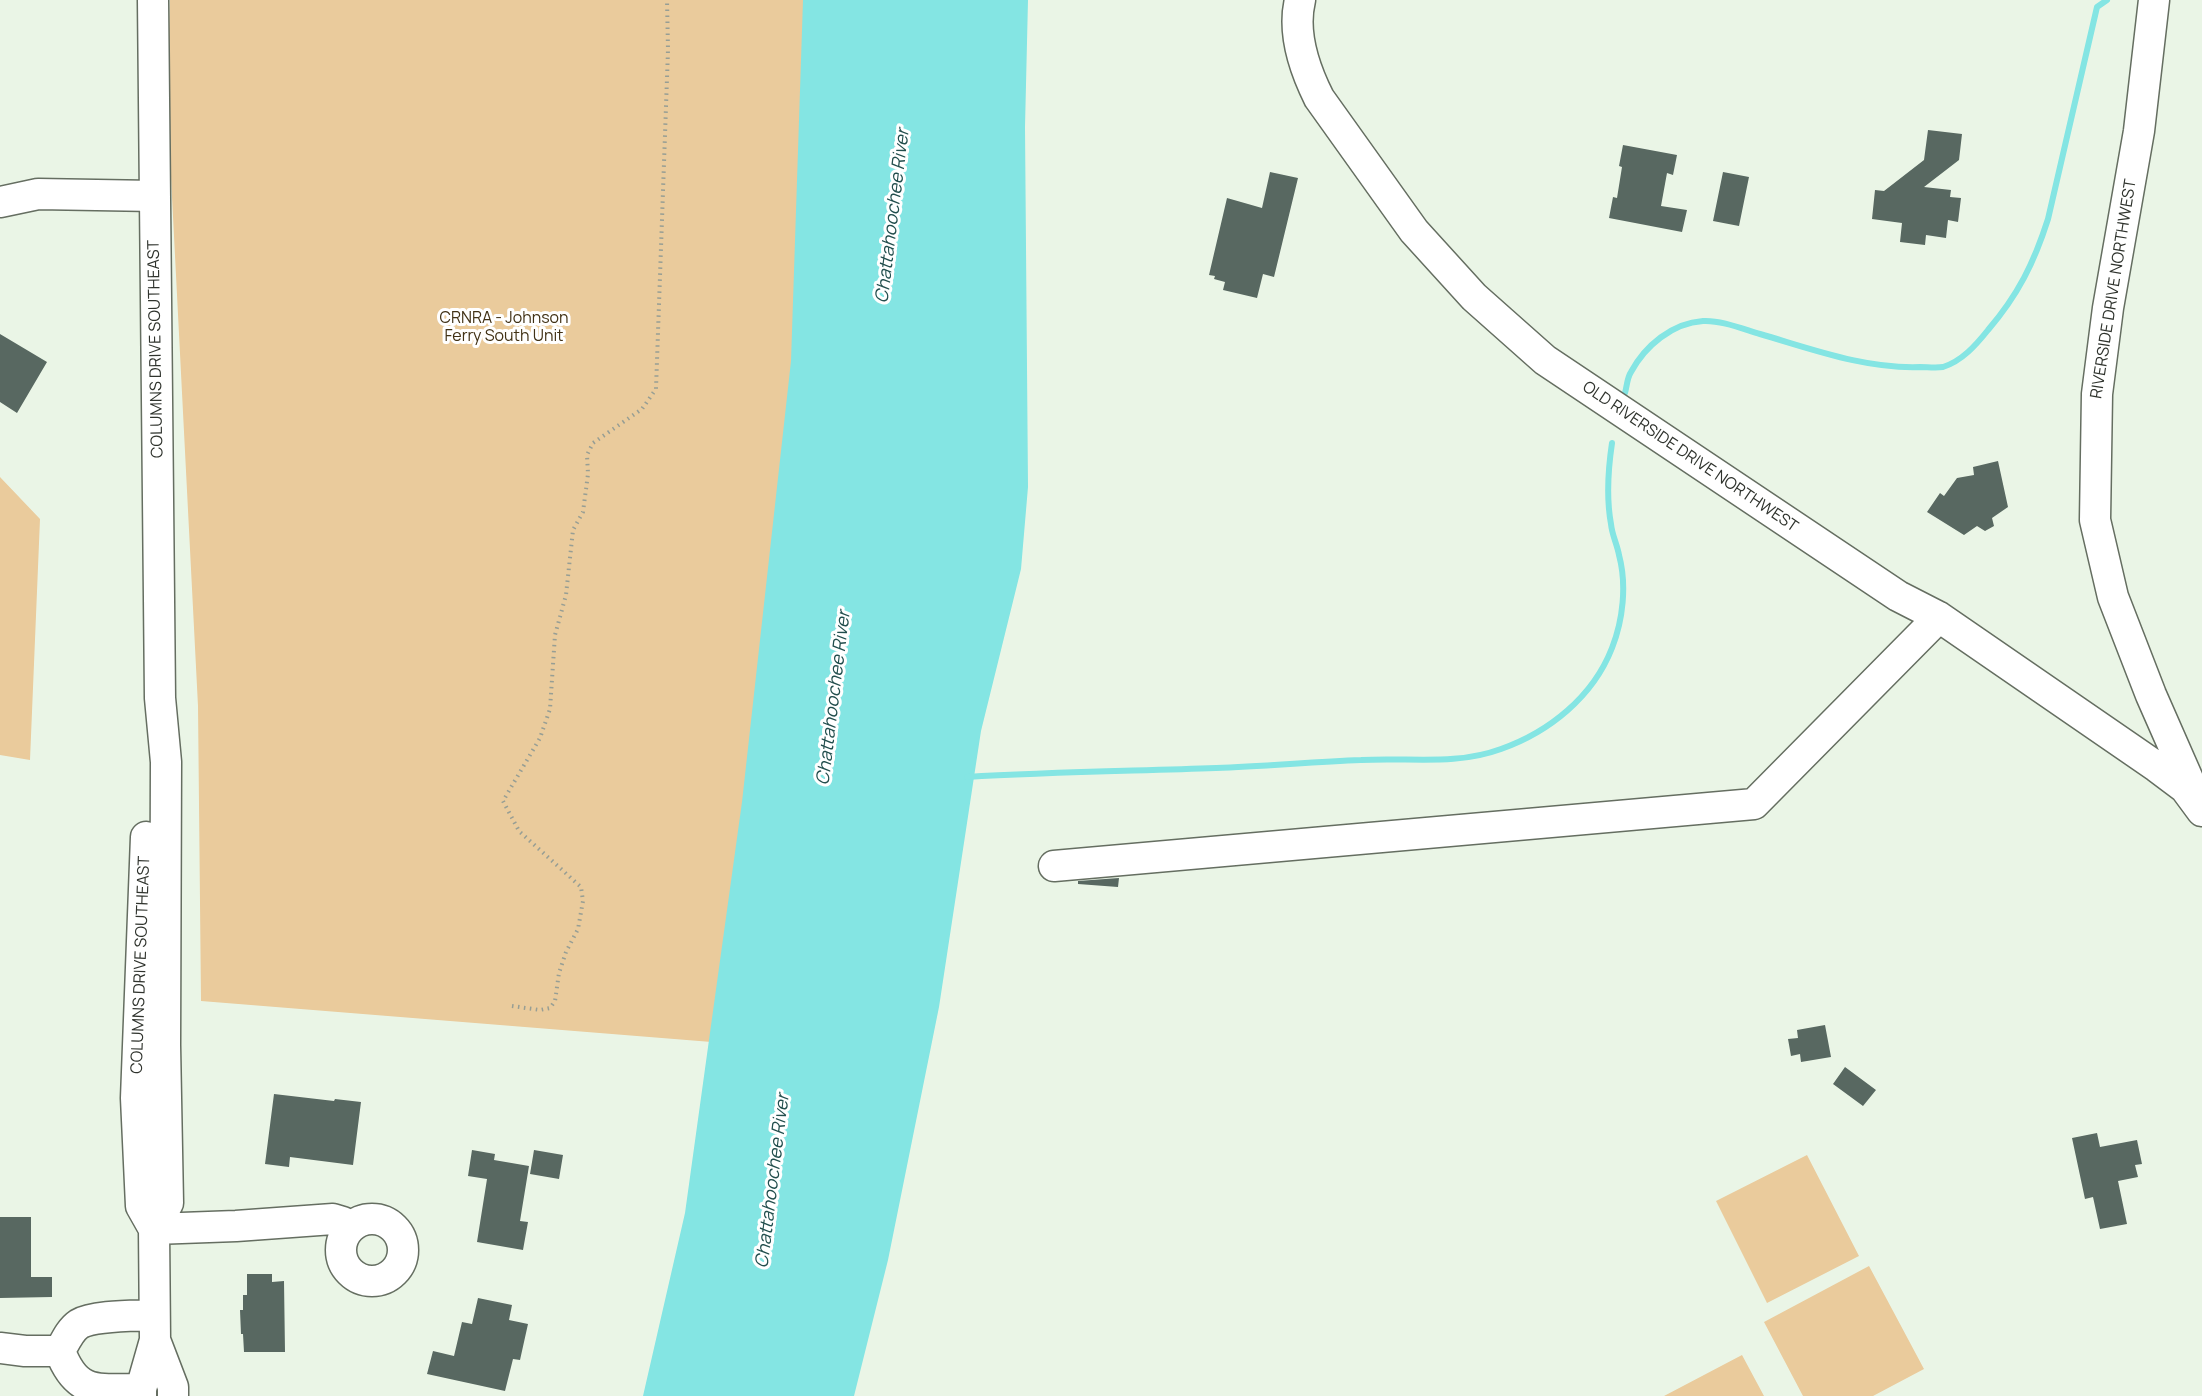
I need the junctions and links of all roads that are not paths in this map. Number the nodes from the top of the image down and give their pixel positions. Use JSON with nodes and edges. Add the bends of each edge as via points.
{"nodes":[{"id":1,"x":153,"y":0,"type":"edge"},
{"id":2,"x":1300,"y":0,"type":"edge"},
{"id":3,"x":2154,"y":0,"type":"edge"},
{"id":4,"x":155,"y":196,"type":"junction"},
{"id":5,"x":0,"y":202,"type":"edge"},
{"id":6,"x":1939,"y":617,"type":"junction"},
{"id":7,"x":2202,"y":811,"type":"edge"},
{"id":8,"x":1054,"y":866,"type":"dead end"},
{"id":9,"x":350,"y":1228,"type":"dead end"},
{"id":10,"x":154,"y":1229,"type":"junction"},
{"id":11,"x":155,"y":1327,"type":"junction"},
{"id":12,"x":0,"y":1348,"type":"edge"},
{"id":13,"x":60,"y":1351,"type":"junction"},
{"id":14,"x":141,"y":1393,"type":"edge"},
{"id":15,"x":173,"y":1396,"type":"edge"}],
"edges":[{"from":1,"to":4,"type":"street","name":"COLUMNS DRIVE SOUTHEAST"},
{"from":2,"to":6,"type":"street","name":"OLD RIVERSIDE DRIVE NORTHWEST","via":[[1301,51],[1319,98],[1414,231],[1474,297],[1545,360],[1898,596]]},
{"from":3,"to":7,"type":"street","name":"RIVERSIDE DRIVE NORTHWEST","via":[[2139,131],[2097,394],[2095,520],[2113,597]]},
{"from":4,"to":5,"type":"street","via":[[38,194]]},
{"from":4,"to":10,"type":"street","name":"COLUMNS DRIVE SOUTHEAST","via":[[160,698],[166,762],[152,1045],[168,1203]]},
{"from":6,"to":7,"type":"street","name":"OLD RIVERSIDE DRIVE NORTHWEST","via":[[2157,767],[2185,788]]},
{"from":6,"to":8,"type":"street","via":[[1754,804]]},
{"from":9,"to":10,"type":"street","via":[[333,1219]]},
{"from":10,"to":11,"type":"street","name":"COLUMNS DRIVE SOUTHEAST"},
{"from":11,"to":13,"type":"street","via":[[106,1317],[80,1323]]},
{"from":11,"to":14,"type":"street","name":"COLUMNS DRIVE SOUTHEAST"},
{"from":11,"to":15,"type":"street","name":"COLUMNS DRIVE SOUTHEAST"},
{"from":12,"to":13,"type":"street"},
{"from":13,"to":14,"type":"street","via":[[66,1368],[80,1384]]}]}
